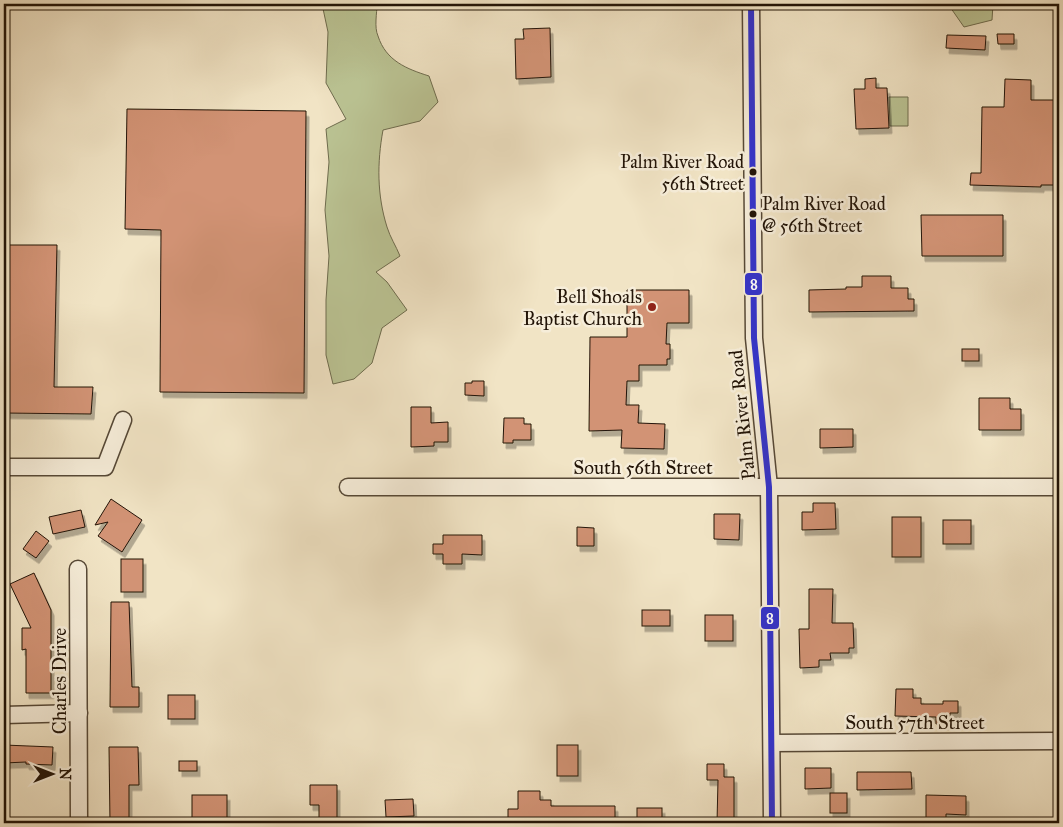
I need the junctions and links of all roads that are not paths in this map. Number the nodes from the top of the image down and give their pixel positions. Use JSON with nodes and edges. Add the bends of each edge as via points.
{"nodes":[{"id":1,"x":751,"y":4,"type":"edge"},
{"id":2,"x":123,"y":420,"type":"dead end"},
{"id":3,"x":4,"y":467,"type":"edge"},
{"id":4,"x":348,"y":487,"type":"dead end"},
{"id":5,"x":769,"y":487,"type":"junction"},
{"id":6,"x":1059,"y":487,"type":"edge"},
{"id":7,"x":78,"y":569,"type":"dead end"},
{"id":8,"x":79,"y":713,"type":"junction"},
{"id":9,"x":4,"y":715,"type":"edge"},
{"id":10,"x":1059,"y":741,"type":"edge"},
{"id":11,"x":772,"y":743,"type":"junction"},
{"id":12,"x":79,"y":823,"type":"edge"},
{"id":13,"x":772,"y":823,"type":"edge"}],
"edges":[{"from":1,"to":5,"type":"street","name":"Palm River Road","via":[[754,338]]},
{"from":2,"to":3,"type":"street","via":[[105,467]]},
{"from":4,"to":5,"type":"street","name":"South 56th Street"},
{"from":5,"to":6,"type":"street","name":"South 56th Street"},
{"from":5,"to":11,"type":"street","name":"Palm River Road"},
{"from":7,"to":8,"type":"street","name":"Charles Drive"},
{"from":8,"to":9,"type":"street"},
{"from":8,"to":12,"type":"street","name":"Charles Drive"},
{"from":10,"to":11,"type":"street","name":"South 57th Street"},
{"from":11,"to":13,"type":"street","name":"Palm River Road"}]}
